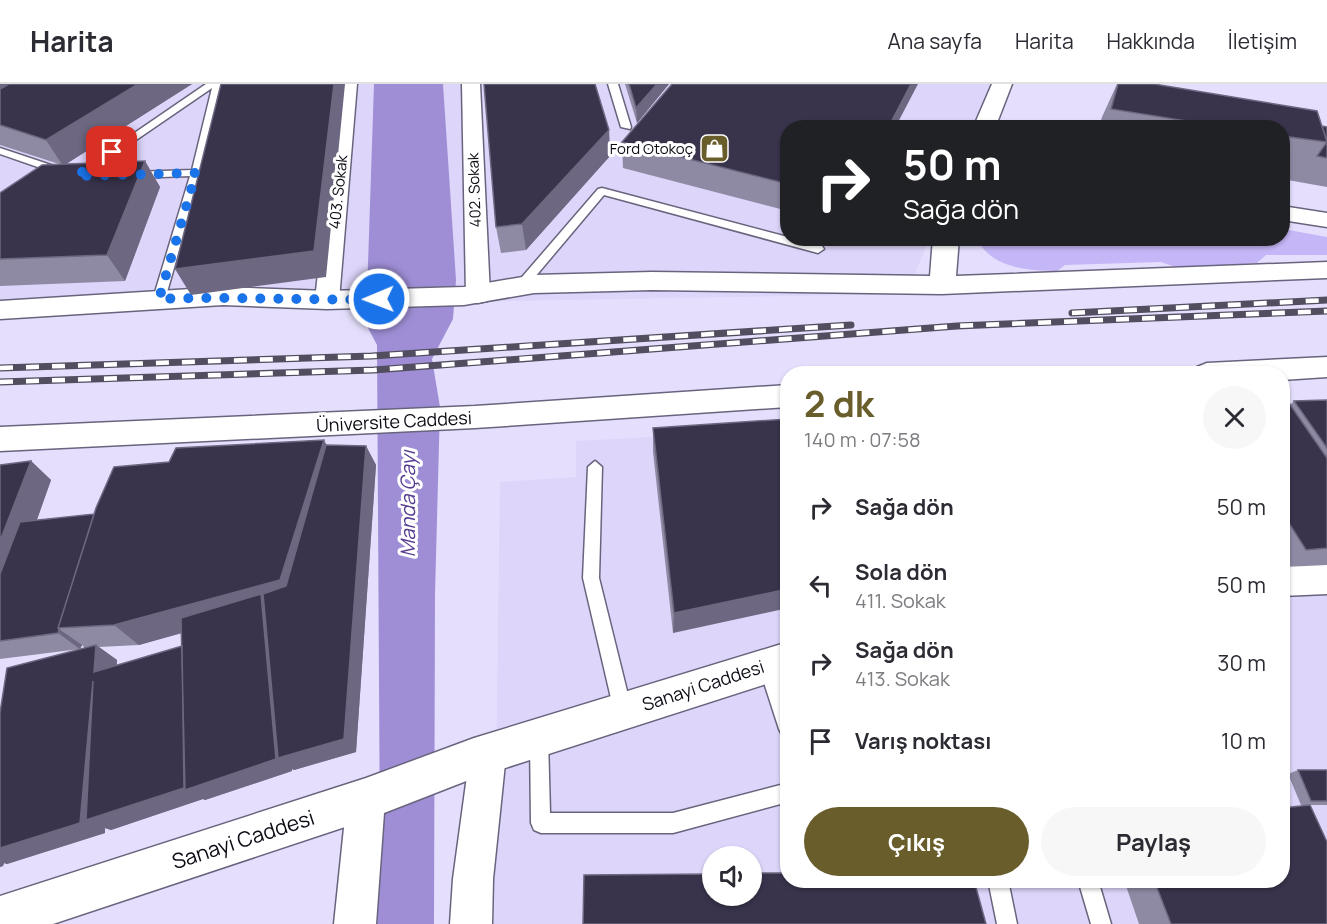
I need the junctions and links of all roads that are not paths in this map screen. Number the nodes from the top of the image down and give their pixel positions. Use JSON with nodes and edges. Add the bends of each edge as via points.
{"nodes":[{"id":1,"x":212,"y":84,"type":"edge"},
{"id":2,"x":218,"y":84,"type":"edge"},
{"id":3,"x":348,"y":84,"type":"edge"},
{"id":4,"x":471,"y":84,"type":"edge"},
{"id":5,"x":613,"y":84,"type":"edge"},
{"id":6,"x":1002,"y":84,"type":"edge"},
{"id":7,"x":987,"y":120,"type":"edge"},
{"id":8,"x":626,"y":127,"type":"dead end"},
{"id":9,"x":0,"y":151,"type":"edge"},
{"id":10,"x":196,"y":173,"type":"junction"},
{"id":11,"x":120,"y":175,"type":"edge"},
{"id":12,"x":98,"y":176,"type":"edge"},
{"id":13,"x":71,"y":179,"type":"junction"},
{"id":14,"x":1290,"y":214,"type":"edge"},
{"id":15,"x":1327,"y":220,"type":"edge"},
{"id":16,"x":780,"y":239,"type":"edge"},
{"id":17,"x":807,"y":246,"type":"edge"},
{"id":18,"x":945,"y":246,"type":"edge"},
{"id":19,"x":818,"y":249,"type":"dead end"},
{"id":20,"x":1327,"y":270,"type":"edge"},
{"id":21,"x":942,"y":285,"type":"junction"},
{"id":22,"x":520,"y":287,"type":"junction"},
{"id":23,"x":471,"y":296,"type":"junction"},
{"id":24,"x":159,"y":299,"type":"junction"},
{"id":25,"x":327,"y":300,"type":"junction"},
{"id":26,"x":0,"y":310,"type":"edge"},
{"id":27,"x":1327,"y":368,"type":"edge"},
{"id":28,"x":1290,"y":370,"type":"edge"},
{"id":29,"x":780,"y":397,"type":"edge"},
{"id":30,"x":0,"y":439,"type":"edge"},
{"id":31,"x":595,"y":467,"type":"dead end"},
{"id":32,"x":1327,"y":579,"type":"edge"},
{"id":33,"x":1290,"y":581,"type":"edge"},
{"id":34,"x":777,"y":662,"type":"edge"},
{"id":35,"x":780,"y":680,"type":"edge"},
{"id":36,"x":623,"y":711,"type":"junction"},
{"id":37,"x":539,"y":738,"type":"junction"},
{"id":38,"x":481,"y":756,"type":"junction"},
{"id":39,"x":780,"y":794,"type":"edge"},
{"id":40,"x":374,"y":796,"type":"junction"},
{"id":41,"x":1000,"y":888,"type":"edge"},
{"id":42,"x":1090,"y":888,"type":"edge"},
{"id":43,"x":0,"y":919,"type":"edge"},
{"id":44,"x":355,"y":924,"type":"edge"},
{"id":45,"x":471,"y":924,"type":"edge"},
{"id":46,"x":1007,"y":924,"type":"edge"},
{"id":47,"x":1101,"y":924,"type":"edge"}],
"edges":[{"from":1,"to":13,"type":"lane"},
{"from":2,"to":10,"type":"lane"},
{"from":3,"to":25,"type":"street","name":"403. Sokak"},
{"from":4,"to":23,"type":"street","name":"402. Sokak"},
{"from":5,"to":8,"type":"lane"},
{"from":6,"to":7,"type":"main road"},
{"from":9,"to":13,"type":"lane"},
{"from":10,"to":11,"type":"lane"},
{"from":10,"to":24,"type":"lane"},
{"from":12,"to":13,"type":"lane"},
{"from":14,"to":15,"type":"street"},
{"from":16,"to":22,"type":"lane","via":[[602,191]]},
{"from":17,"to":19,"type":"lane"},
{"from":18,"to":21,"type":"main road"},
{"from":20,"to":21,"type":"main road"},
{"from":21,"to":22,"type":"main road","via":[[652,281]]},
{"from":22,"to":23,"type":"main road"},
{"from":23,"to":25,"type":"main road"},
{"from":24,"to":25,"type":"main road","via":[[223,296]]},
{"from":24,"to":26,"type":"main road"},
{"from":27,"to":28,"type":"main road"},
{"from":29,"to":30,"type":"main road","name":"Üniversite Caddesi","via":[[475,417]]},
{"from":31,"to":36,"type":"lane","via":[[591,578]]},
{"from":32,"to":33,"type":"main road"},
{"from":34,"to":35,"type":"lane"},
{"from":34,"to":36,"type":"main road","name":"Sanayi Caddesi"},
{"from":36,"to":37,"type":"main road","name":"Sanayi Caddesi"},
{"from":37,"to":38,"type":"main road","name":"Sanayi Caddesi"},
{"from":37,"to":39,"type":"lane","via":[[541,823],[673,824]]},
{"from":38,"to":40,"type":"main road","name":"Sanayi Caddesi"},
{"from":38,"to":45,"type":"street"},
{"from":40,"to":43,"type":"main road","name":"Sanayi Caddesi"},
{"from":40,"to":44,"type":"street"},
{"from":41,"to":46,"type":"lane"},
{"from":42,"to":47,"type":"lane"}]}
